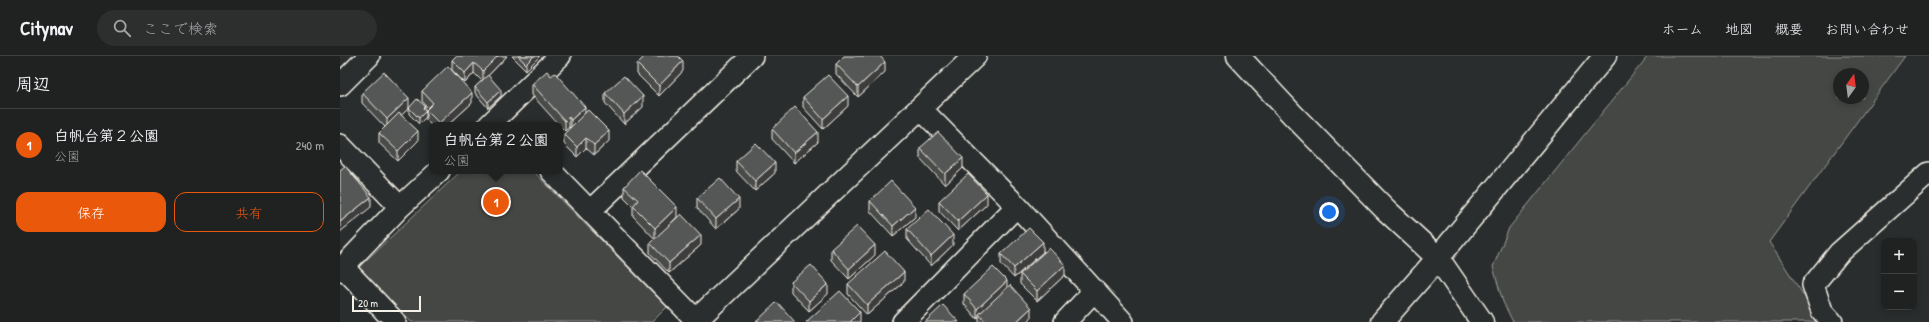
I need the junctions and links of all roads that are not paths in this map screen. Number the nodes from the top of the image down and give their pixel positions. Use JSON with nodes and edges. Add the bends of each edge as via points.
{"nodes":[{"id":1,"x":369,"y":56,"type":"edge"},
{"id":2,"x":560,"y":56,"type":"edge"},
{"id":3,"x":752,"y":56,"type":"edge"},
{"id":4,"x":975,"y":56,"type":"edge"},
{"id":5,"x":1238,"y":56,"type":"edge"},
{"id":6,"x":1605,"y":56,"type":"edge"},
{"id":7,"x":340,"y":85,"type":"edge"},
{"id":8,"x":921,"y":109,"type":"junction"},
{"id":9,"x":497,"y":122,"type":"edge"},
{"id":10,"x":340,"y":146,"type":"edge"},
{"id":11,"x":1929,"y":173,"type":"edge"},
{"id":12,"x":436,"y":174,"type":"edge"},
{"id":13,"x":554,"y":174,"type":"edge"},
{"id":14,"x":1017,"y":206,"type":"junction"},
{"id":15,"x":400,"y":207,"type":"junction"},
{"id":16,"x":590,"y":211,"type":"junction"},
{"id":17,"x":1438,"y":258,"type":"junction"},
{"id":18,"x":341,"y":268,"type":"edge"},
{"id":19,"x":1094,"y":291,"type":"junction"},
{"id":20,"x":695,"y":321,"type":"edge"},
{"id":21,"x":395,"y":322,"type":"edge"},
{"id":22,"x":903,"y":322,"type":"edge"},
{"id":23,"x":1065,"y":322,"type":"edge"},
{"id":24,"x":1123,"y":322,"type":"edge"},
{"id":25,"x":1382,"y":322,"type":"edge"},
{"id":26,"x":1482,"y":322,"type":"edge"},
{"id":27,"x":1832,"y":322,"type":"edge"}],
"edges":[{"from":1,"to":7,"type":"street"},
{"from":2,"to":9,"type":"street"},
{"from":3,"to":16,"type":"street"},
{"from":4,"to":8,"type":"street"},
{"from":5,"to":17,"type":"street","via":[[1381,204]]},
{"from":6,"to":17,"type":"street"},
{"from":8,"to":14,"type":"street"},
{"from":8,"to":20,"type":"street"},
{"from":10,"to":15,"type":"street"},
{"from":11,"to":27,"type":"street","via":[[1839,253],[1813,285],[1822,311]]},
{"from":12,"to":15,"type":"street"},
{"from":13,"to":16,"type":"street"},
{"from":14,"to":19,"type":"street"},
{"from":14,"to":22,"type":"street"},
{"from":15,"to":18,"type":"street"},
{"from":16,"to":20,"type":"street"},
{"from":17,"to":25,"type":"street"},
{"from":17,"to":26,"type":"street"},
{"from":18,"to":21,"type":"street"},
{"from":19,"to":23,"type":"street"},
{"from":19,"to":24,"type":"street"}]}
